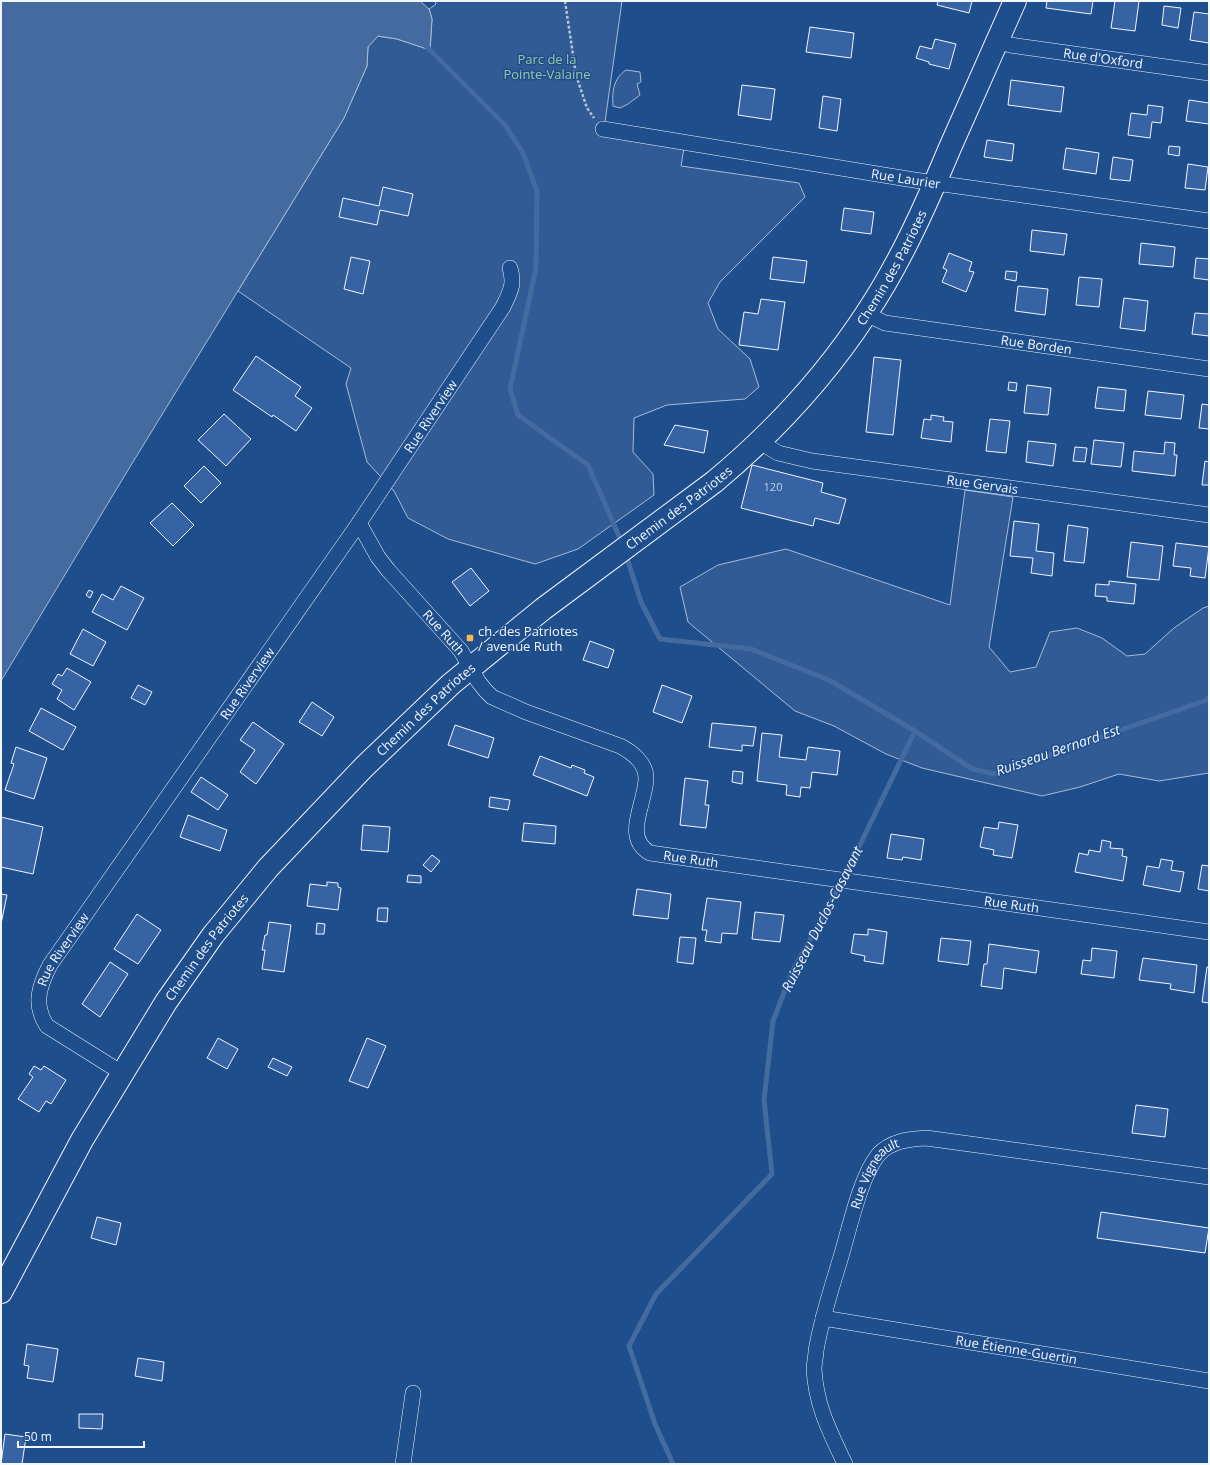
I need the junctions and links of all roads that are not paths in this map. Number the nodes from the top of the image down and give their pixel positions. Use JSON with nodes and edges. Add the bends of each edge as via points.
{"nodes":[{"id":1,"x":1014,"y":1,"type":"edge"},
{"id":2,"x":997,"y":40,"type":"junction"},
{"id":3,"x":1209,"y":73,"type":"edge"},
{"id":4,"x":603,"y":129,"type":"road end"},
{"id":5,"x":935,"y":183,"type":"junction"},
{"id":6,"x":1209,"y":221,"type":"edge"},
{"id":7,"x":510,"y":268,"type":"dead end"},
{"id":8,"x":866,"y":314,"type":"junction"},
{"id":9,"x":1209,"y":369,"type":"edge"},
{"id":10,"x":760,"y":442,"type":"junction"},
{"id":11,"x":1209,"y":516,"type":"edge"},
{"id":12,"x":359,"y":523,"type":"junction"},
{"id":13,"x":471,"y":667,"type":"junction"},
{"id":14,"x":1209,"y":932,"type":"edge"},
{"id":15,"x":122,"y":1073,"type":"junction"},
{"id":16,"x":1209,"y":1177,"type":"edge"},
{"id":17,"x":1,"y":1292,"type":"edge"},
{"id":18,"x":823,"y":1318,"type":"junction"},
{"id":19,"x":1209,"y":1381,"type":"edge"},
{"id":20,"x":413,"y":1393,"type":"dead end"},
{"id":21,"x":404,"y":1464,"type":"edge"},
{"id":22,"x":845,"y":1464,"type":"edge"}],
"edges":[{"from":1,"to":2,"type":"main road","name":"Chemin des Patriotes"},
{"from":2,"to":3,"type":"street","name":"Rue d'Oxford","via":[[1010,45]]},
{"from":2,"to":5,"type":"main road","name":"Chemin des Patriotes"},
{"from":4,"to":5,"type":"street","name":"Rue Laurier"},
{"from":5,"to":6,"type":"street","name":"Rue Laurier"},
{"from":5,"to":8,"type":"main road","name":"Chemin des Patriotes","via":[[896,264]]},
{"from":7,"to":12,"type":"street","name":"Rue Riverview","via":[[513,279],[502,307]]},
{"from":8,"to":9,"type":"street","name":"Rue Borden","via":[[885,323]]},
{"from":8,"to":10,"type":"main road","name":"Chemin des Patriotes","via":[[813,386]]},
{"from":10,"to":11,"type":"street","name":"Rue Gervais","via":[[778,453],[812,461]]},
{"from":10,"to":13,"type":"main road","name":"Chemin des Patriotes","via":[[714,482],[543,609]]},
{"from":12,"to":13,"type":"street","name":"Rue Ruth","via":[[388,570],[461,651]]},
{"from":12,"to":15,"type":"street","name":"Rue Riverview","via":[[42,979],[39,1007],[47,1026]]},
{"from":13,"to":14,"type":"street","name":"Rue Ruth","via":[[478,681],[492,697],[620,746],[637,758],[646,778],[636,831],[640,843],[650,853]]},
{"from":13,"to":15,"type":"main road","name":"Chemin des Patriotes","via":[[364,767],[249,889],[180,980]]},
{"from":15,"to":17,"type":"main road","name":"Chemin des Patriotes","via":[[76,1152]]},
{"from":16,"to":18,"type":"street","name":"Rue Vigneault","via":[[926,1138],[907,1139],[879,1154],[861,1188]]},
{"from":18,"to":19,"type":"street","name":"Rue Étienne-Guertin"},
{"from":18,"to":22,"type":"street","name":"Rue Vigneault","via":[[814,1368],[817,1392],[822,1413]]},
{"from":20,"to":21,"type":"street"}]}
